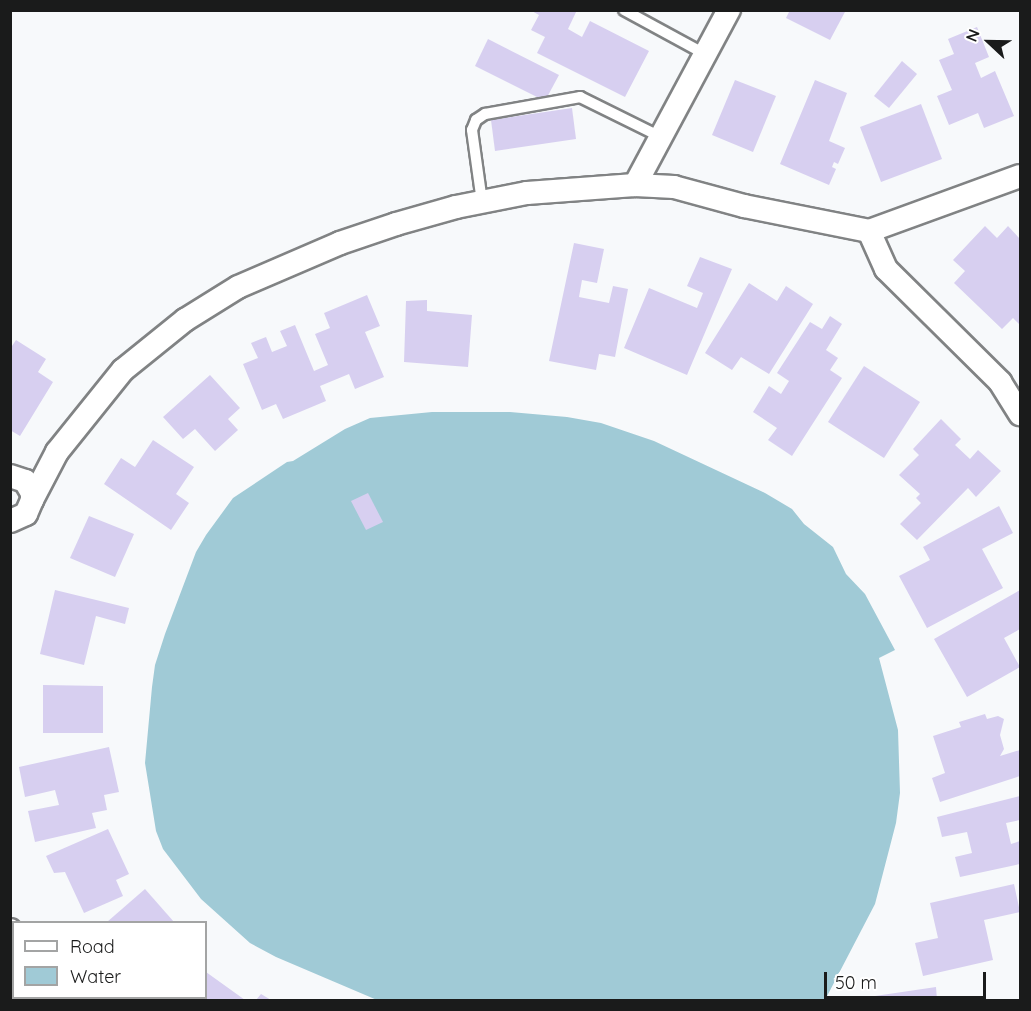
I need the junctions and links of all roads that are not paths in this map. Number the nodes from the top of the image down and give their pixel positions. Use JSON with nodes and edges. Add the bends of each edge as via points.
{"nodes":[{"id":1,"x":624,"y":10,"type":"edge"},
{"id":2,"x":729,"y":10,"type":"edge"},
{"id":3,"x":705,"y":54,"type":"junction"},
{"id":4,"x":661,"y":137,"type":"junction"},
{"id":5,"x":1020,"y":176,"type":"edge"},
{"id":6,"x":635,"y":185,"type":"junction"},
{"id":7,"x":482,"y":202,"type":"junction"},
{"id":8,"x":869,"y":231,"type":"junction"},
{"id":9,"x":1010,"y":386,"type":"edge"},
{"id":10,"x":1020,"y":414,"type":"edge"},
{"id":11,"x":57,"y":452,"type":"junction"},
{"id":12,"x":15,"y":477,"type":"edge"},
{"id":13,"x":32,"y":500,"type":"junction"},
{"id":14,"x":11,"y":523,"type":"edge"}],
"edges":[{"from":1,"to":3,"type":"lane"},
{"from":2,"to":3,"type":"street"},
{"from":3,"to":4,"type":"street"},
{"from":4,"to":6,"type":"street"},
{"from":4,"to":7,"type":"lane","via":[[580,97],[485,114],[476,120],[472,130]]},
{"from":5,"to":8,"type":"street"},
{"from":6,"to":7,"type":"street","via":[[527,193]]},
{"from":6,"to":8,"type":"street","via":[[684,189],[744,206]]},
{"from":7,"to":11,"type":"street","via":[[340,243],[238,287],[185,320],[123,370]]},
{"from":8,"to":9,"type":"street","via":[[886,269]]},
{"from":9,"to":10,"type":"street"},
{"from":11,"to":12,"type":"street"},
{"from":11,"to":13,"type":"street"},
{"from":12,"to":13,"type":"street","via":[[29,486]]},
{"from":13,"to":14,"type":"street","via":[[26,514]]}]}
